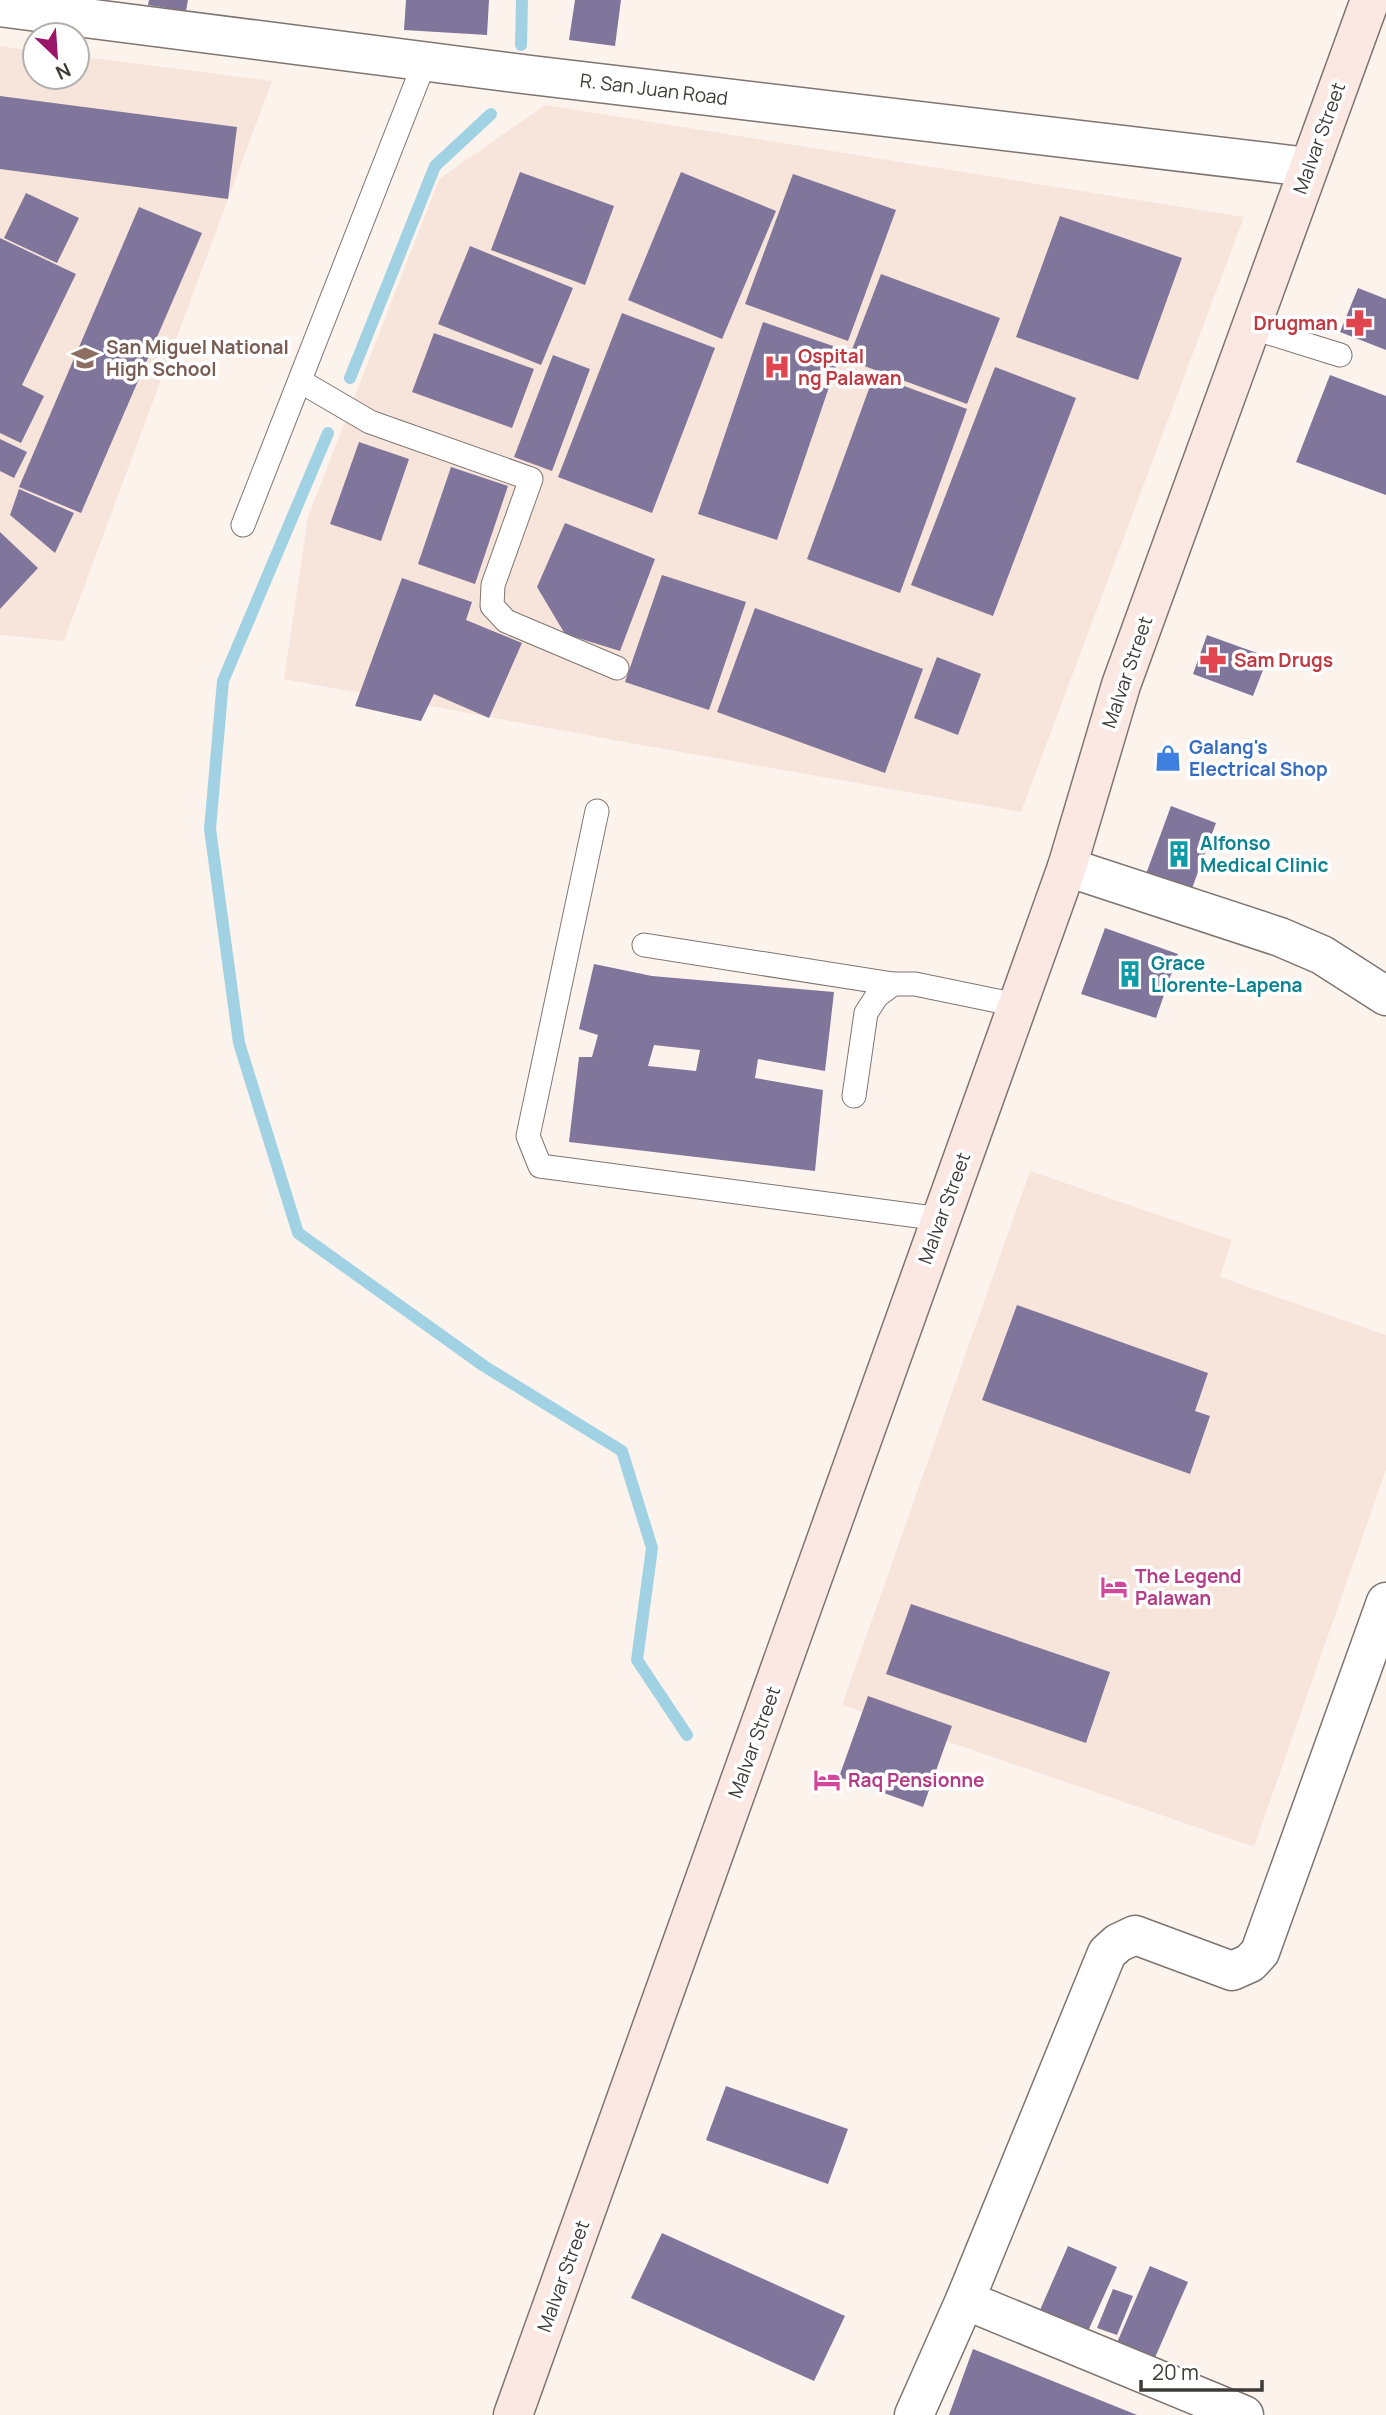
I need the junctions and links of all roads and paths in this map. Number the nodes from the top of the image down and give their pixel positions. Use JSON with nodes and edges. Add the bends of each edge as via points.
{"nodes":[{"id":1,"x":1370,"y":0,"type":"edge"},
{"id":2,"x":0,"y":7,"type":"edge"},
{"id":3,"x":425,"y":61,"type":"junction"},
{"id":4,"x":1308,"y":167,"type":"junction"},
{"id":5,"x":1250,"y":327,"type":"junction"},
{"id":6,"x":1340,"y":355,"type":"dead end"},
{"id":7,"x":300,"y":381,"type":"junction"},
{"id":8,"x":243,"y":525,"type":"dead end"},
{"id":9,"x":617,"y":668,"type":"dead end"},
{"id":10,"x":597,"y":811,"type":"dead end"},
{"id":11,"x":1067,"y":867,"type":"junction"},
{"id":12,"x":644,"y":945,"type":"dead end"},
{"id":13,"x":893,"y":984,"type":"junction"},
{"id":14,"x":1386,"y":996,"type":"edge"},
{"id":15,"x":1017,"y":1005,"type":"junction"},
{"id":16,"x":854,"y":1096,"type":"dead end"},
{"id":17,"x":941,"y":1219,"type":"junction"},
{"id":18,"x":1386,"y":1602,"type":"edge"},
{"id":19,"x":965,"y":2300,"type":"junction"},
{"id":20,"x":513,"y":2415,"type":"edge"},
{"id":21,"x":914,"y":2415,"type":"edge"},
{"id":22,"x":1244,"y":2415,"type":"edge"}],
"edges":[{"from":1,"to":4,"type":"main road","name":"Malvar Street"},
{"from":2,"to":3,"type":"street","name":"R. San Juan Road"},
{"from":3,"to":4,"type":"street","name":"R. San Juan Road"},
{"from":3,"to":7,"type":"lane"},
{"from":4,"to":5,"type":"main road","name":"Malvar Street"},
{"from":5,"to":6,"type":"lane"},
{"from":5,"to":11,"type":"main road","name":"Malvar Street","via":[[1121,685]]},
{"from":7,"to":8,"type":"lane"},
{"from":7,"to":9,"type":"lane","via":[[370,422],[531,480],[493,586],[492,606],[506,621]]},
{"from":10,"to":17,"type":"lane","via":[[528,1136],[540,1166]]},
{"from":11,"to":14,"type":"street","via":[[1280,937],[1322,956]]},
{"from":11,"to":15,"type":"main road","name":"Malvar Street"},
{"from":12,"to":13,"type":"lane"},
{"from":13,"to":15,"type":"lane"},
{"from":13,"to":16,"type":"lane","via":[[877,996],[866,1013]]},
{"from":15,"to":17,"type":"main road","name":"Malvar Street"},
{"from":17,"to":20,"type":"main road","name":"Malvar Street"},
{"from":18,"to":19,"type":"street","via":[[1260,1952],[1232,1971],[1135,1935],[1107,1953]]},
{"from":19,"to":21,"type":"street"},
{"from":19,"to":22,"type":"street"}]}
